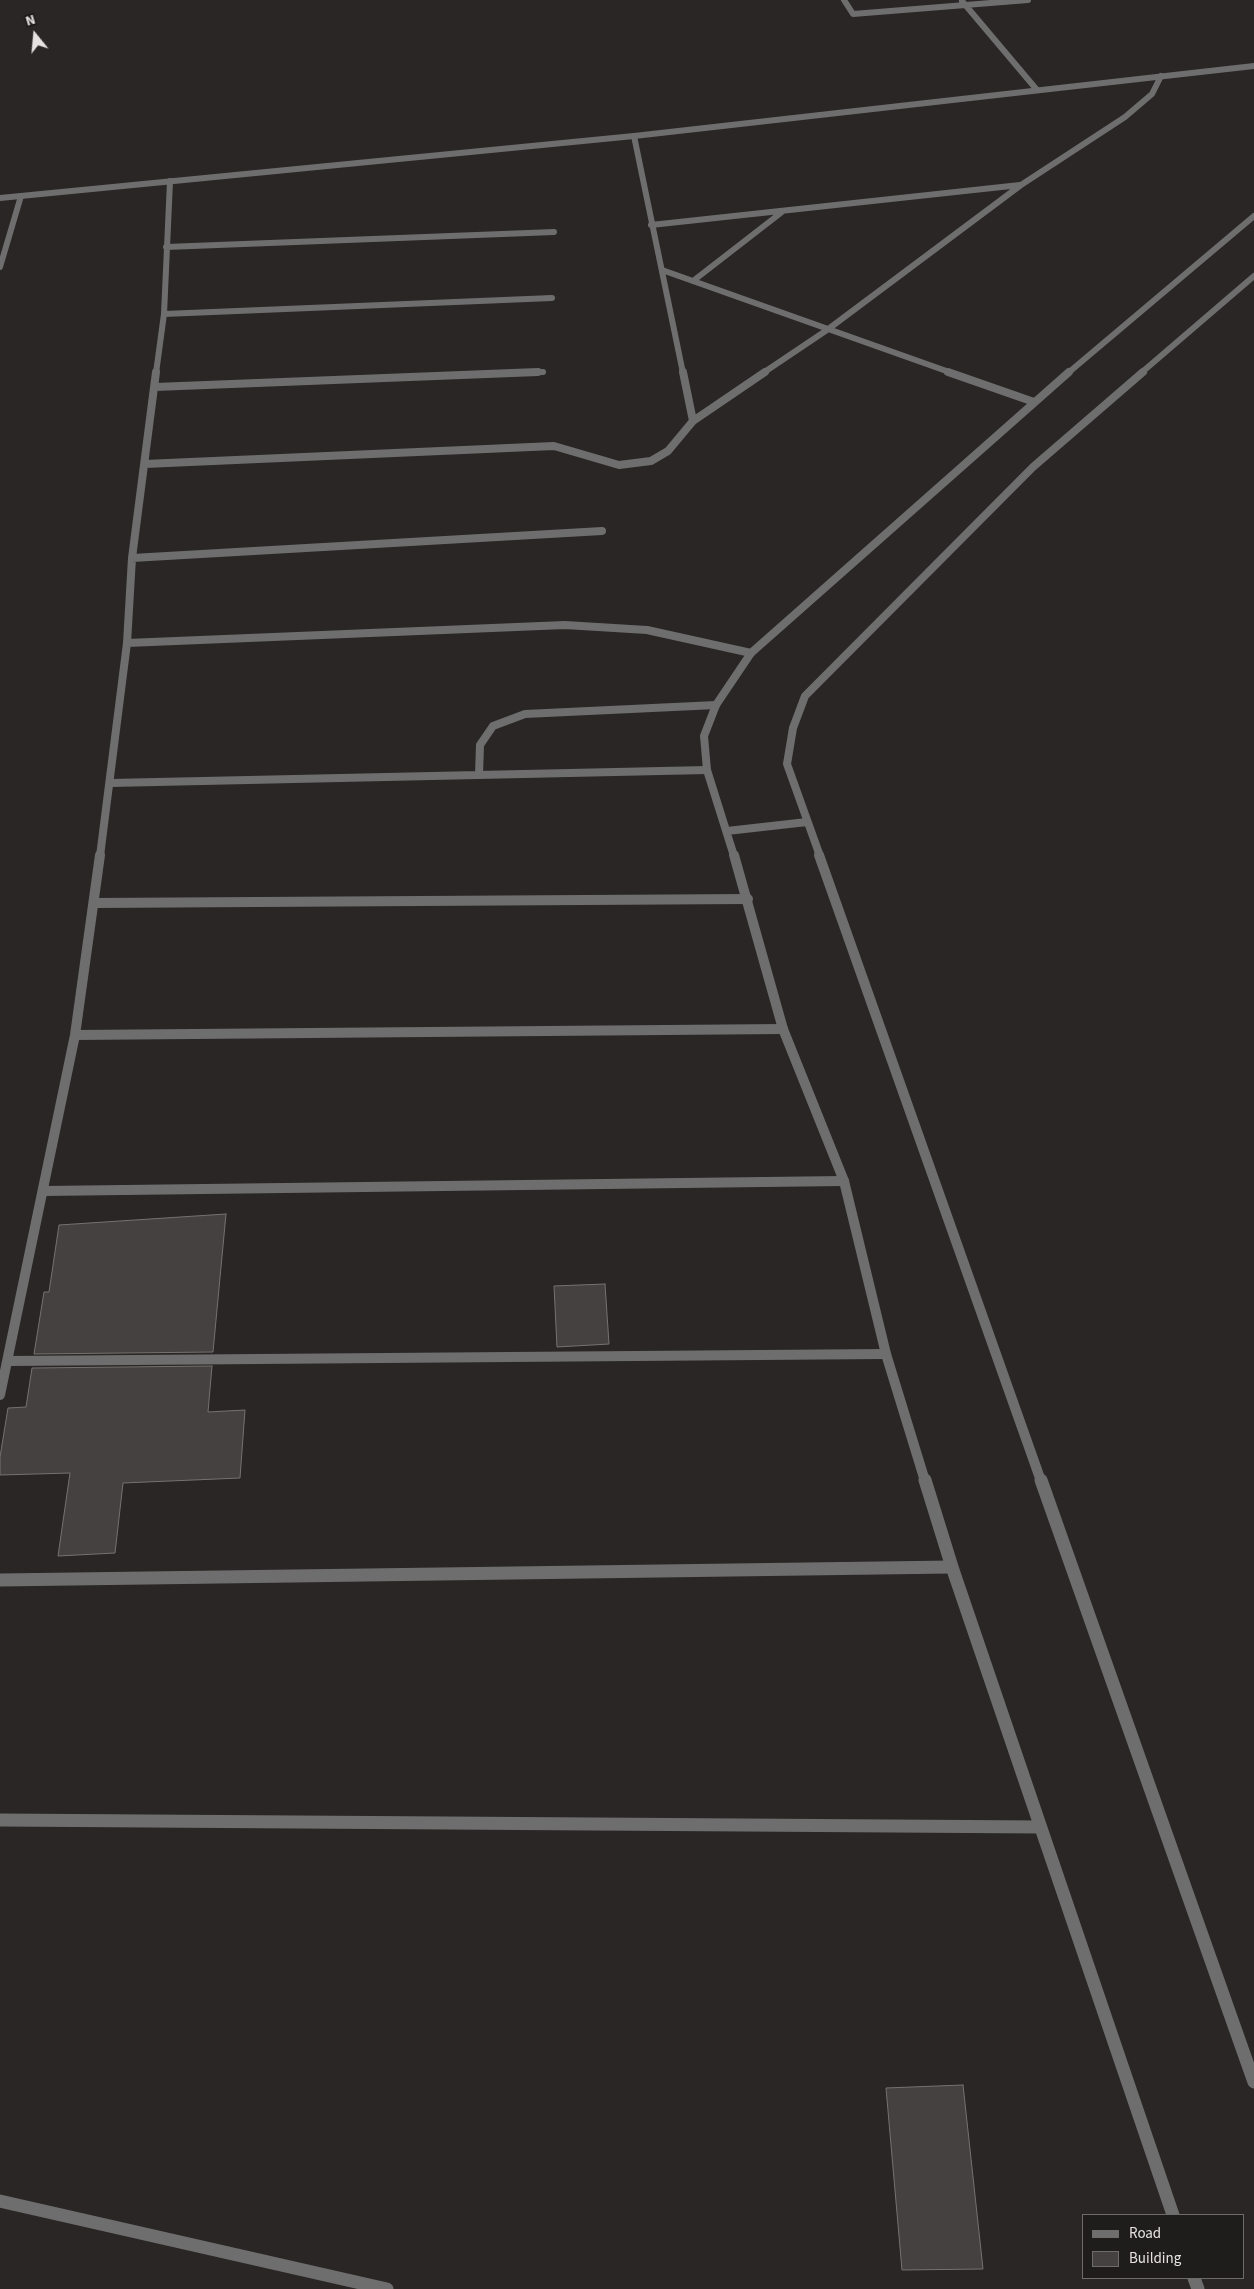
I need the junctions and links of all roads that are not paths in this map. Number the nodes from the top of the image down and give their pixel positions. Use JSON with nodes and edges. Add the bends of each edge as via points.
{"nodes":[{"id":1,"x":844,"y":0,"type":"edge"},
{"id":2,"x":1028,"y":0,"type":"edge"},
{"id":3,"x":963,"y":2,"type":"edge"},
{"id":4,"x":1254,"y":66,"type":"edge"},
{"id":5,"x":1162,"y":76,"type":"junction"},
{"id":6,"x":1037,"y":90,"type":"junction"},
{"id":7,"x":634,"y":136,"type":"junction"},
{"id":8,"x":170,"y":181,"type":"junction"},
{"id":9,"x":1021,"y":184,"type":"junction"},
{"id":10,"x":21,"y":196,"type":"junction"},
{"id":11,"x":0,"y":198,"type":"edge"},
{"id":12,"x":783,"y":211,"type":"junction"},
{"id":13,"x":1254,"y":216,"type":"edge"},
{"id":14,"x":651,"y":225,"type":"junction"},
{"id":15,"x":554,"y":232,"type":"dead end"},
{"id":16,"x":166,"y":246,"type":"junction"},
{"id":17,"x":0,"y":267,"type":"edge"},
{"id":18,"x":662,"y":270,"type":"junction"},
{"id":19,"x":1254,"y":276,"type":"edge"},
{"id":20,"x":693,"y":281,"type":"junction"},
{"id":21,"x":552,"y":298,"type":"dead end"},
{"id":22,"x":164,"y":314,"type":"junction"},
{"id":23,"x":827,"y":330,"type":"junction"},
{"id":24,"x":543,"y":372,"type":"dead end"},
{"id":25,"x":155,"y":387,"type":"junction"},
{"id":26,"x":1034,"y":402,"type":"junction"},
{"id":27,"x":693,"y":421,"type":"junction"},
{"id":28,"x":145,"y":464,"type":"junction"},
{"id":29,"x":602,"y":531,"type":"dead end"},
{"id":30,"x":132,"y":558,"type":"junction"},
{"id":31,"x":127,"y":643,"type":"junction"},
{"id":32,"x":751,"y":653,"type":"junction"},
{"id":33,"x":716,"y":705,"type":"junction"},
{"id":34,"x":707,"y":770,"type":"junction"},
{"id":35,"x":479,"y":775,"type":"junction"},
{"id":36,"x":111,"y":783,"type":"junction"},
{"id":37,"x":807,"y":822,"type":"junction"},
{"id":38,"x":727,"y":831,"type":"junction"},
{"id":39,"x":748,"y":899,"type":"junction"},
{"id":40,"x":94,"y":903,"type":"junction"},
{"id":41,"x":783,"y":1029,"type":"junction"},
{"id":42,"x":75,"y":1035,"type":"junction"},
{"id":43,"x":844,"y":1181,"type":"junction"},
{"id":44,"x":44,"y":1191,"type":"junction"},
{"id":45,"x":886,"y":1354,"type":"junction"},
{"id":46,"x":8,"y":1361,"type":"junction"},
{"id":47,"x":0,"y":1395,"type":"edge"},
{"id":48,"x":952,"y":1567,"type":"junction"},
{"id":49,"x":0,"y":1580,"type":"edge"},
{"id":50,"x":0,"y":1820,"type":"edge"},
{"id":51,"x":1040,"y":1827,"type":"junction"},
{"id":52,"x":1254,"y":2082,"type":"edge"},
{"id":53,"x":0,"y":2201,"type":"edge"},
{"id":54,"x":1172,"y":2214,"type":"edge"},
{"id":55,"x":387,"y":2289,"type":"edge"}],
"edges":[{"from":1,"to":3,"type":"street","via":[[854,14]]},
{"from":2,"to":3,"type":"street"},
{"from":3,"to":6,"type":"street"},
{"from":4,"to":5,"type":"street"},
{"from":5,"to":6,"type":"street"},
{"from":5,"to":9,"type":"street","via":[[1152,94],[1125,117]]},
{"from":6,"to":7,"type":"street"},
{"from":7,"to":8,"type":"street"},
{"from":7,"to":14,"type":"street"},
{"from":8,"to":10,"type":"street"},
{"from":8,"to":16,"type":"street"},
{"from":9,"to":12,"type":"street"},
{"from":9,"to":23,"type":"street"},
{"from":10,"to":11,"type":"street"},
{"from":10,"to":17,"type":"street"},
{"from":12,"to":14,"type":"street"},
{"from":12,"to":20,"type":"street"},
{"from":13,"to":26,"type":"street"},
{"from":14,"to":18,"type":"street"},
{"from":15,"to":16,"type":"street"},
{"from":16,"to":22,"type":"street"},
{"from":18,"to":20,"type":"street"},
{"from":18,"to":27,"type":"street"},
{"from":19,"to":37,"type":"street","via":[[1033,466],[805,696],[793,728],[787,764]]},
{"from":20,"to":23,"type":"street"},
{"from":21,"to":22,"type":"street"},
{"from":22,"to":25,"type":"street"},
{"from":23,"to":26,"type":"street"},
{"from":23,"to":27,"type":"street"},
{"from":24,"to":25,"type":"street"},
{"from":25,"to":28,"type":"street"},
{"from":26,"to":32,"type":"street"},
{"from":27,"to":28,"type":"street","via":[[668,451],[651,461],[619,465],[554,446]]},
{"from":28,"to":30,"type":"street"},
{"from":29,"to":30,"type":"street"},
{"from":30,"to":31,"type":"street"},
{"from":31,"to":32,"type":"street","via":[[566,625],[647,630]]},
{"from":31,"to":36,"type":"street"},
{"from":32,"to":33,"type":"street"},
{"from":33,"to":34,"type":"street","via":[[704,736]]},
{"from":33,"to":35,"type":"street","via":[[525,714],[493,726],[480,745]]},
{"from":34,"to":35,"type":"street"},
{"from":34,"to":38,"type":"street"},
{"from":35,"to":36,"type":"street"},
{"from":36,"to":40,"type":"street"},
{"from":37,"to":38,"type":"street"},
{"from":37,"to":52,"type":"street"},
{"from":38,"to":39,"type":"street"},
{"from":39,"to":40,"type":"street"},
{"from":39,"to":41,"type":"street"},
{"from":40,"to":42,"type":"street"},
{"from":41,"to":42,"type":"street"},
{"from":41,"to":43,"type":"street"},
{"from":42,"to":44,"type":"street"},
{"from":43,"to":44,"type":"street"},
{"from":43,"to":45,"type":"street"},
{"from":44,"to":46,"type":"street"},
{"from":45,"to":46,"type":"street"},
{"from":45,"to":48,"type":"street"},
{"from":46,"to":47,"type":"street"},
{"from":48,"to":49,"type":"street"},
{"from":48,"to":51,"type":"street"},
{"from":50,"to":51,"type":"street"},
{"from":51,"to":54,"type":"street"},
{"from":53,"to":55,"type":"street"}]}
